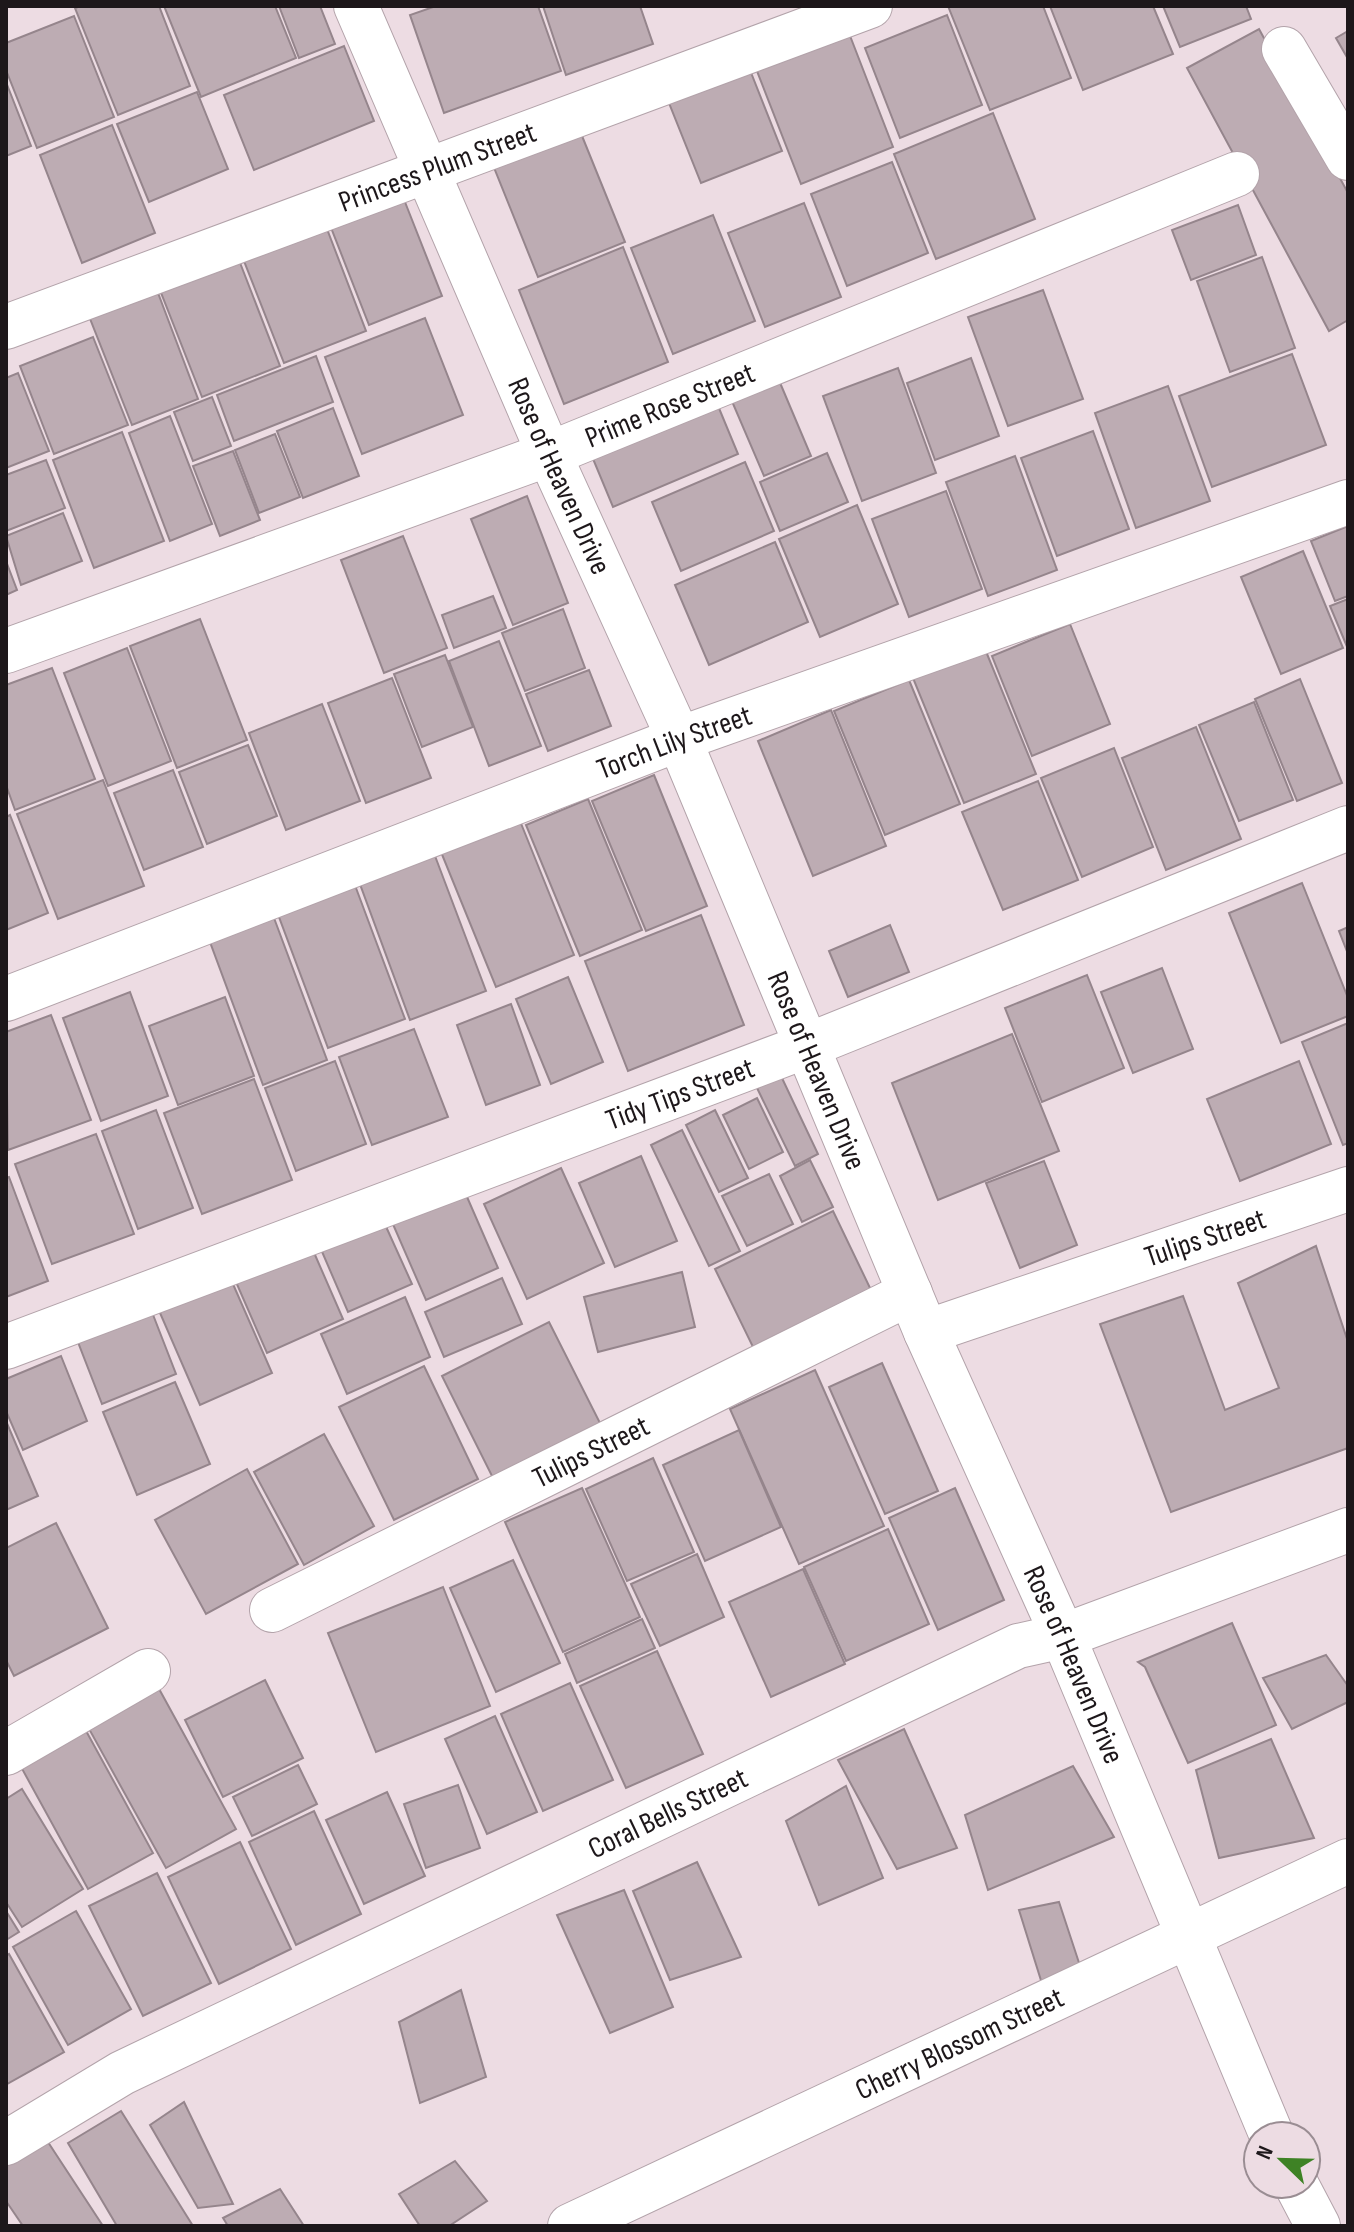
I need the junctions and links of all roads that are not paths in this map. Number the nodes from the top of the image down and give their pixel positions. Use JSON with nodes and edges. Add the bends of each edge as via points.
{"nodes":[{"id":1,"x":356,"y":6,"type":"edge"},
{"id":2,"x":870,"y":6,"type":"edge"},
{"id":3,"x":1284,"y":49,"type":"dead end"},
{"id":4,"x":1348,"y":158,"type":"edge"},
{"id":5,"x":428,"y":168,"type":"junction"},
{"id":6,"x":1237,"y":174,"type":"dead end"},
{"id":7,"x":6,"y":327,"type":"edge"},
{"id":8,"x":549,"y":454,"type":"junction"},
{"id":9,"x":1348,"y":502,"type":"edge"},
{"id":10,"x":6,"y":651,"type":"edge"},
{"id":11,"x":679,"y":739,"type":"junction"},
{"id":12,"x":1348,"y":828,"type":"edge"},
{"id":13,"x":6,"y":999,"type":"edge"},
{"id":14,"x":809,"y":1045,"type":"junction"},
{"id":15,"x":1348,"y":1189,"type":"edge"},
{"id":16,"x":918,"y":1313,"type":"junction"},
{"id":17,"x":6,"y":1347,"type":"edge"},
{"id":18,"x":1348,"y":1530,"type":"edge"},
{"id":19,"x":272,"y":1610,"type":"dead end"},
{"id":20,"x":1063,"y":1636,"type":"junction"},
{"id":21,"x":148,"y":1671,"type":"dead end"},
{"id":22,"x":6,"y":1753,"type":"edge"},
{"id":23,"x":1348,"y":1861,"type":"edge"},
{"id":24,"x":1187,"y":1939,"type":"junction"},
{"id":25,"x":1265,"y":2120,"type":"edge"},
{"id":26,"x":6,"y":2143,"type":"edge"},
{"id":27,"x":1304,"y":2200,"type":"edge"},
{"id":28,"x":570,"y":2226,"type":"edge"},
{"id":29,"x":1318,"y":2226,"type":"edge"}],
"edges":[{"from":1,"to":5,"type":"street","name":"Rose of Heaven Drive"},
{"from":2,"to":5,"type":"street","name":"Princess Plum Street"},
{"from":3,"to":4,"type":"street"},
{"from":5,"to":7,"type":"street","name":"Princess Plum Street"},
{"from":5,"to":8,"type":"street","name":"Rose of Heaven Drive"},
{"from":6,"to":8,"type":"street","name":"Prime Rose Street"},
{"from":8,"to":10,"type":"street","name":"Prime Rose Street"},
{"from":8,"to":11,"type":"street","name":"Rose of Heaven Drive"},
{"from":9,"to":11,"type":"street","name":"Torch Lily Street"},
{"from":11,"to":13,"type":"street","name":"Torch Lily Street"},
{"from":11,"to":14,"type":"street","name":"Rose of Heaven Drive"},
{"from":12,"to":14,"type":"street","name":"Tidy Tips Street"},
{"from":14,"to":16,"type":"street","name":"Rose of Heaven Drive"},
{"from":14,"to":17,"type":"street","name":"Tidy Tips Street"},
{"from":15,"to":16,"type":"street","name":"Tulips Street"},
{"from":16,"to":19,"type":"street","name":"Tulips Street"},
{"from":16,"to":20,"type":"street","name":"Rose of Heaven Drive"},
{"from":18,"to":20,"type":"street","name":"Coral Bells Street"},
{"from":20,"to":24,"type":"street","name":"Rose of Heaven Drive"},
{"from":20,"to":26,"type":"street","name":"Coral Bells Street","via":[[1018,1646],[136,2067]]},
{"from":21,"to":22,"type":"street"},
{"from":23,"to":24,"type":"street","name":"Cherry Blossom Street"},
{"from":24,"to":25,"type":"street","name":"Rose of Heaven Drive"},
{"from":24,"to":28,"type":"street","name":"Cherry Blossom Street"},
{"from":27,"to":29,"type":"street"}]}
